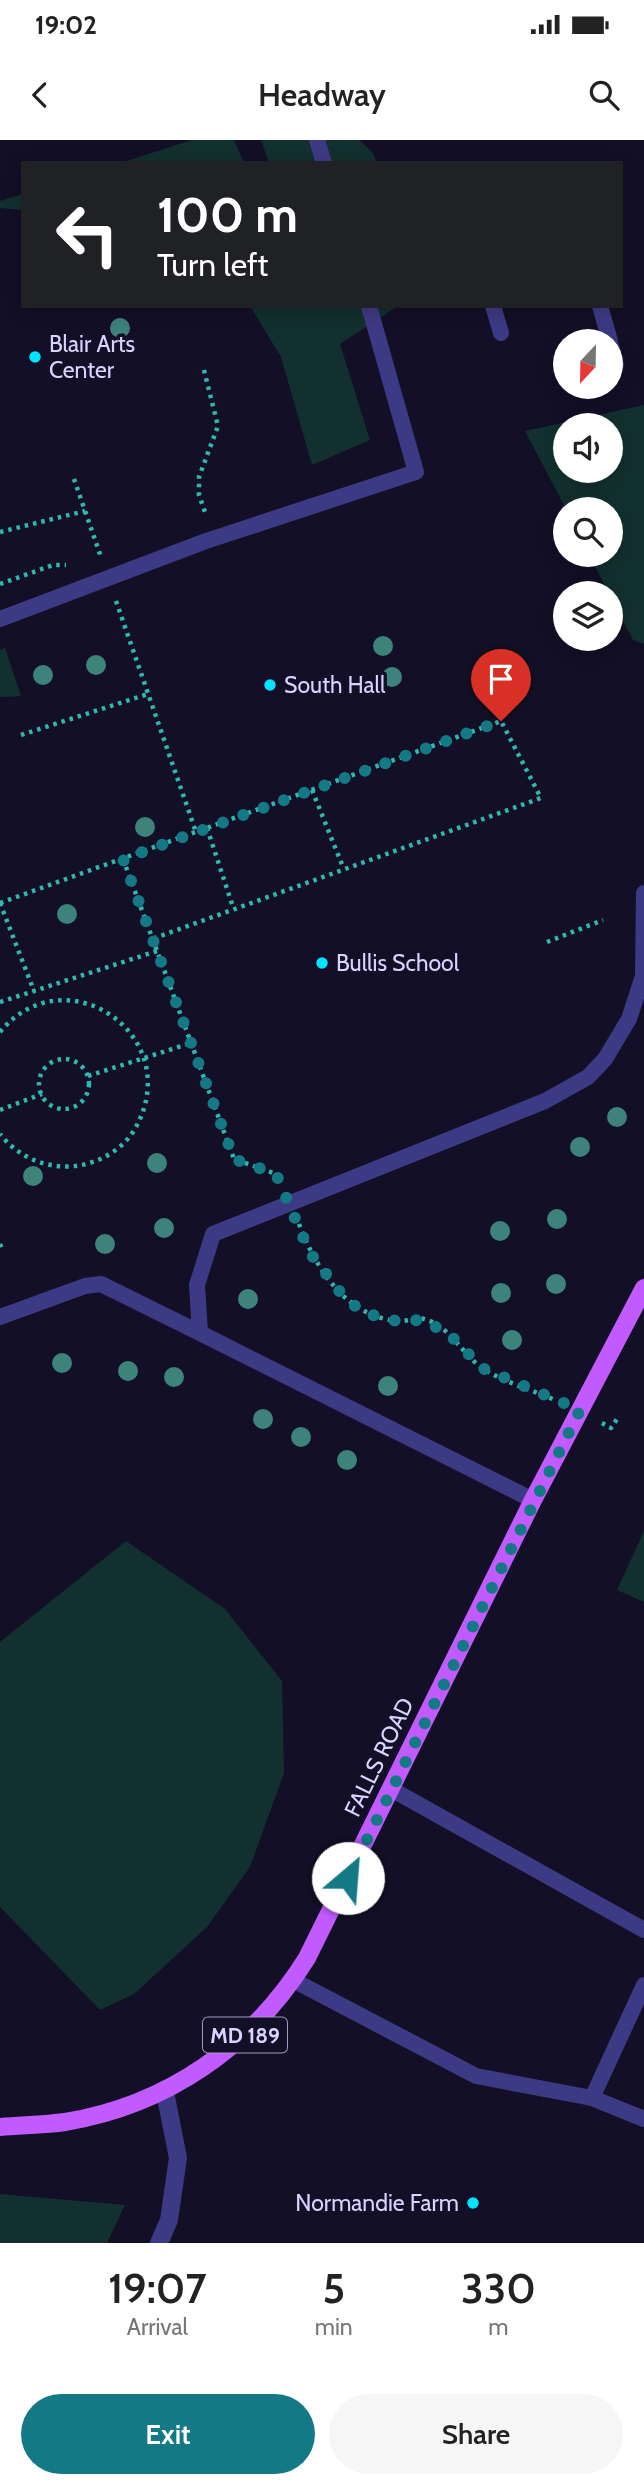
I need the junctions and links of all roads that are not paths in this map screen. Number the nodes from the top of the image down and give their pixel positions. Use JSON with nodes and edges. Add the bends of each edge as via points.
{"nodes":[{"id":1,"x":317,"y":140,"type":"edge"},
{"id":2,"x":323,"y":161,"type":"edge"},
{"id":3,"x":370,"y":308,"type":"edge"},
{"id":4,"x":494,"y":308,"type":"edge"},
{"id":5,"x":601,"y":308,"type":"edge"},
{"id":6,"x":606,"y":329,"type":"edge"},
{"id":7,"x":501,"y":333,"type":"dead end"},
{"id":8,"x":0,"y":619,"type":"edge"},
{"id":9,"x":644,"y":894,"type":"edge"},
{"id":10,"x":644,"y":1288,"type":"edge"},
{"id":11,"x":0,"y":1317,"type":"edge"},
{"id":12,"x":200,"y":1333,"type":"junction"},
{"id":13,"x":533,"y":1500,"type":"junction"},
{"id":14,"x":391,"y":1789,"type":"junction"},
{"id":15,"x":644,"y":1930,"type":"edge"},
{"id":16,"x":293,"y":1980,"type":"junction"},
{"id":17,"x":644,"y":1985,"type":"edge"},
{"id":18,"x":165,"y":2092,"type":"junction"},
{"id":19,"x":592,"y":2098,"type":"junction"},
{"id":20,"x":644,"y":2119,"type":"edge"},
{"id":21,"x":0,"y":2127,"type":"edge"},
{"id":22,"x":159,"y":2243,"type":"edge"}],
"edges":[{"from":1,"to":2,"type":"lane"},
{"from":3,"to":8,"type":"lane","via":[[416,472],[206,541]]},
{"from":4,"to":7,"type":"lane"},
{"from":5,"to":6,"type":"lane"},
{"from":9,"to":12,"type":"lane","via":[[643,976],[637,998],[618,1038],[588,1077],[545,1101],[213,1234],[197,1285]]},
{"from":10,"to":13,"type":"main road","name":"FALLS ROAD","number":"MD 189"},
{"from":11,"to":12,"type":"lane","via":[[101,1284]]},
{"from":12,"to":13,"type":"lane"},
{"from":13,"to":14,"type":"main road","name":"FALLS ROAD","number":"MD 189"},
{"from":14,"to":15,"type":"lane"},
{"from":14,"to":16,"type":"main road","name":"FALLS ROAD","number":"MD 189"},
{"from":16,"to":18,"type":"main road","name":"FALLS ROAD","number":"MD 189","via":[[264,2017],[222,2056]]},
{"from":16,"to":19,"type":"lane","via":[[476,2076]]},
{"from":17,"to":19,"type":"lane"},
{"from":18,"to":21,"type":"main road","name":"FALLS ROAD","number":"MD 189","via":[[64,2122]]},
{"from":18,"to":22,"type":"street","via":[[178,2158],[169,2220]]},
{"from":19,"to":20,"type":"lane"}]}
